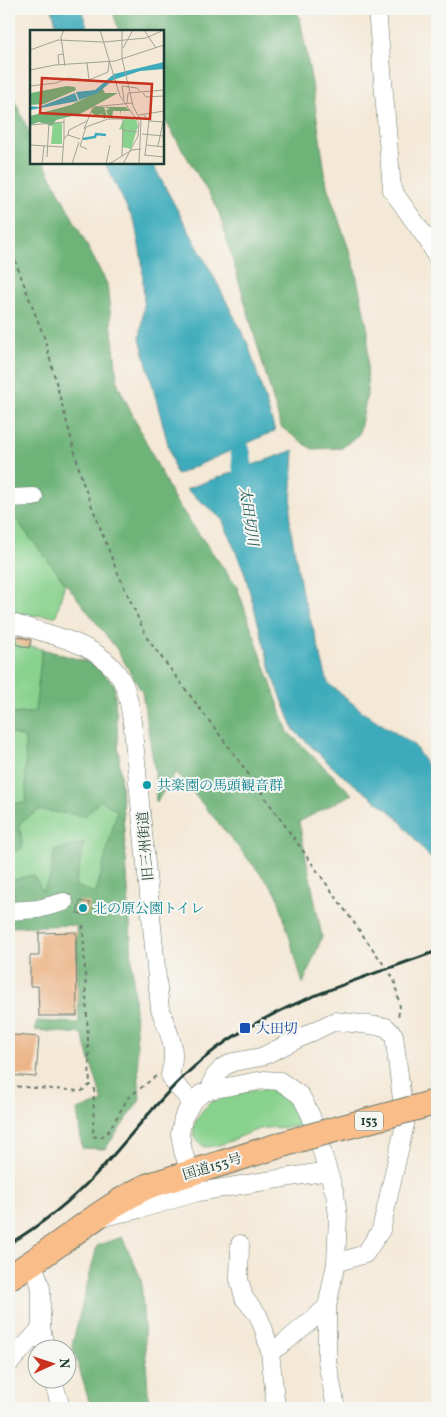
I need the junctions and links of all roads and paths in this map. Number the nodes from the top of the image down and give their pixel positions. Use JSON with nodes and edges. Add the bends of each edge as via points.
{"nodes":[{"id":1,"x":377,"y":9,"type":"edge"},
{"id":2,"x":9,"y":245,"type":"edge"},
{"id":3,"x":437,"y":258,"type":"edge"},
{"id":4,"x":9,"y":498,"type":"edge"},
{"id":5,"x":34,"y":498,"type":"dead end"},
{"id":6,"x":9,"y":622,"type":"edge"},
{"id":7,"x":64,"y":902,"type":"dead end"},
{"id":8,"x":9,"y":911,"type":"edge"},
{"id":9,"x":83,"y":925,"type":"dead end"},
{"id":10,"x":394,"y":1034,"type":"junction"},
{"id":11,"x":170,"y":1075,"type":"junction"},
{"id":12,"x":90,"y":1085,"type":"junction"},
{"id":13,"x":9,"y":1086,"type":"edge"},
{"id":14,"x":210,"y":1090,"type":"junction"},
{"id":15,"x":192,"y":1102,"type":"junction"},
{"id":16,"x":437,"y":1102,"type":"edge"},
{"id":17,"x":328,"y":1170,"type":"junction"},
{"id":18,"x":190,"y":1172,"type":"junction"},
{"id":19,"x":95,"y":1218,"type":"junction"},
{"id":20,"x":240,"y":1244,"type":"dead end"},
{"id":21,"x":33,"y":1263,"type":"junction"},
{"id":22,"x":336,"y":1263,"type":"junction"},
{"id":23,"x":9,"y":1277,"type":"edge"},
{"id":24,"x":327,"y":1307,"type":"junction"},
{"id":25,"x":41,"y":1328,"type":"junction"},
{"id":26,"x":44,"y":1340,"type":"edge"},
{"id":27,"x":270,"y":1352,"type":"junction"},
{"id":28,"x":9,"y":1364,"type":"edge"},
{"id":29,"x":56,"y":1390,"type":"edge"},
{"id":30,"x":60,"y":1408,"type":"edge"},
{"id":31,"x":276,"y":1408,"type":"edge"},
{"id":32,"x":336,"y":1408,"type":"edge"}],
"edges":[{"from":1,"to":3,"type":"street","via":[[392,190]]},
{"from":2,"to":10,"type":"path","via":[[44,337],[83,483],[147,638],[394,979],[400,1007]]},
{"from":4,"to":5,"type":"street"},
{"from":6,"to":11,"type":"street","name":"旧三州街道","via":[[69,640],[97,653],[116,671],[124,684],[133,730],[160,1008],[174,1047]]},
{"from":7,"to":8,"type":"street","via":[[38,909]]},
{"from":9,"to":12,"type":"path"},
{"from":10,"to":14,"type":"street","via":[[386,1027],[335,1020],[261,1057],[223,1067],[214,1077]]},
{"from":10,"to":22,"type":"street","via":[[404,1124],[381,1230],[365,1254]]},
{"from":11,"to":12,"type":"path","via":[[159,1073],[128,1098],[108,1132],[100,1138],[93,1136],[94,1089]]},
{"from":11,"to":15,"type":"street"},
{"from":12,"to":13,"type":"path","via":[[82,1091]]},
{"from":14,"to":15,"type":"street"},
{"from":14,"to":17,"type":"street","via":[[264,1080],[280,1081],[290,1087],[301,1096],[311,1116]]},
{"from":15,"to":18,"type":"street","via":[[180,1134]]},
{"from":16,"to":18,"type":"highway","name":"国道153号","number":"153","bridge":true},
{"from":17,"to":19,"type":"street","via":[[198,1192]]},
{"from":17,"to":22,"type":"street","via":[[338,1216]]},
{"from":18,"to":19,"type":"highway","name":"国道153号","number":"153","via":[[124,1197]]},
{"from":19,"to":21,"type":"highway","name":"国道153号","number":"153"},
{"from":20,"to":27,"type":"street","via":[[239,1279],[244,1298],[258,1315]]},
{"from":21,"to":23,"type":"highway","name":"国道153号","number":"153"},
{"from":21,"to":25,"type":"street","via":[[41,1288]]},
{"from":22,"to":24,"type":"street"},
{"from":24,"to":27,"type":"street"},
{"from":24,"to":32,"type":"street","via":[[327,1361]]},
{"from":25,"to":26,"type":"street"},
{"from":25,"to":28,"type":"street"},
{"from":27,"to":31,"type":"street"},
{"from":29,"to":30,"type":"street"}]}
